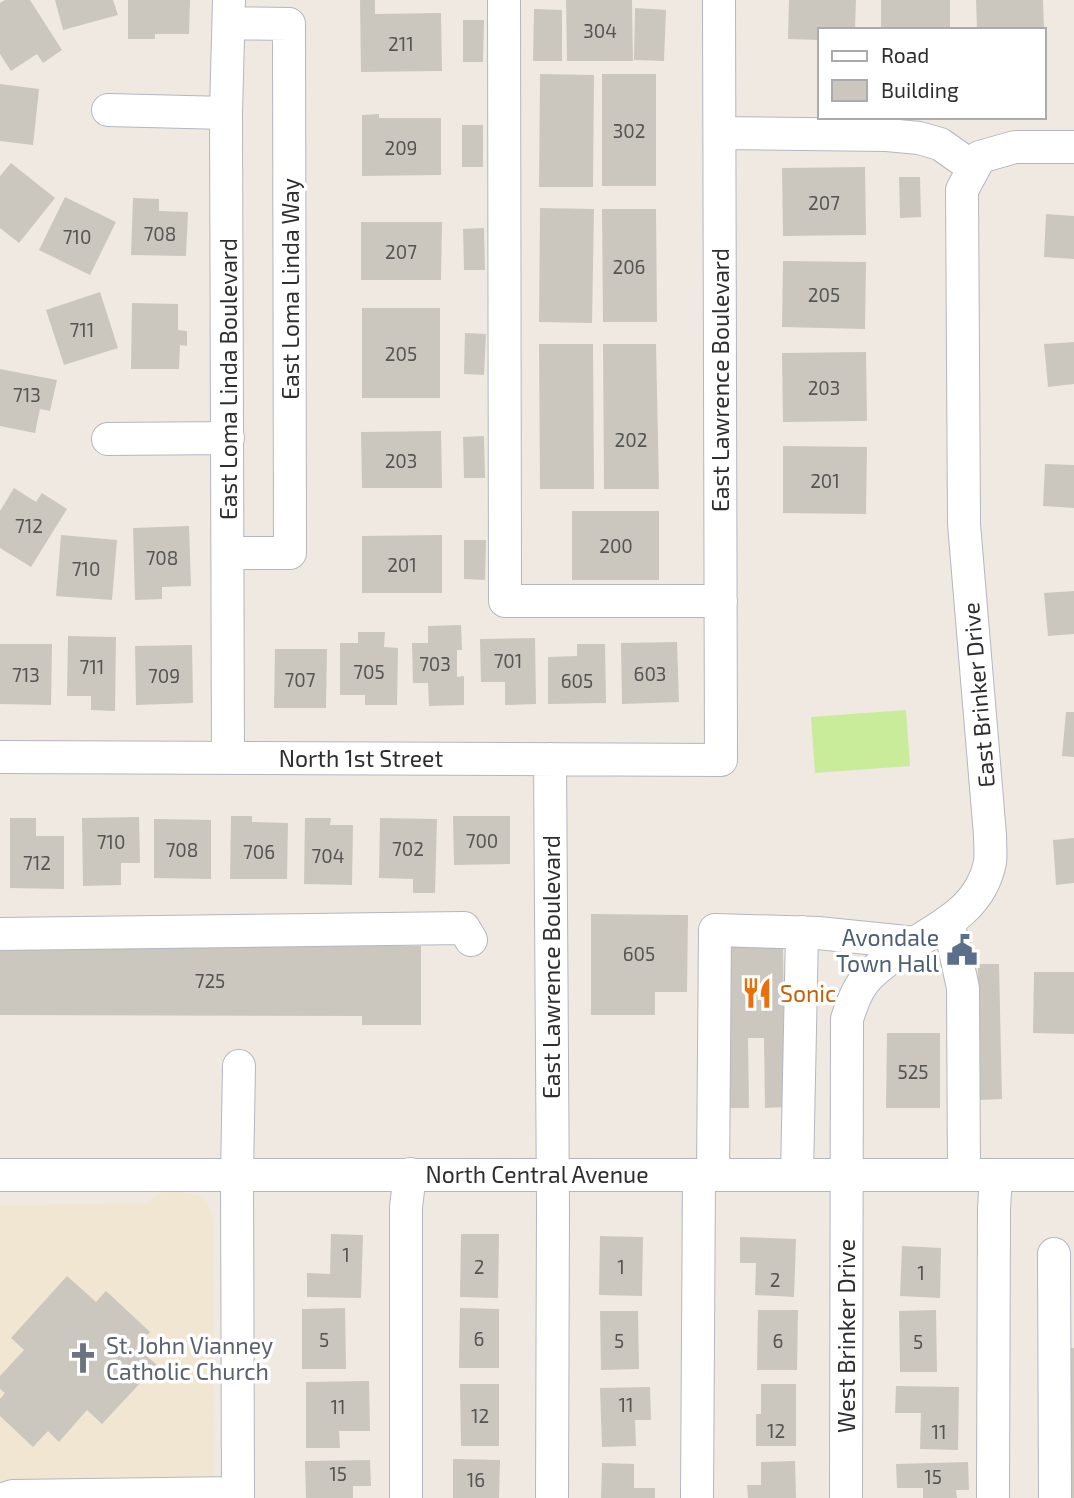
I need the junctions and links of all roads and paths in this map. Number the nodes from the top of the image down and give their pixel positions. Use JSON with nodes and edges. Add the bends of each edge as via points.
{"nodes":[{"id":1,"x":504,"y":0,"type":"edge"},
{"id":2,"x":719,"y":0,"type":"edge"},
{"id":3,"x":229,"y":12,"type":"edge"},
{"id":4,"x":108,"y":110,"type":"dead end"},
{"id":5,"x":226,"y":113,"type":"junction"},
{"id":6,"x":720,"y":133,"type":"junction"},
{"id":7,"x":1074,"y":147,"type":"edge"},
{"id":8,"x":977,"y":163,"type":"junction"},
{"id":9,"x":228,"y":438,"type":"junction"},
{"id":10,"x":108,"y":439,"type":"dead end"},
{"id":11,"x":228,"y":553,"type":"junction"},
{"id":12,"x":721,"y":601,"type":"junction"},
{"id":13,"x":0,"y":757,"type":"edge"},
{"id":14,"x":228,"y":758,"type":"junction"},
{"id":15,"x":550,"y":759,"type":"junction"},
{"id":16,"x":721,"y":760,"type":"joint"},
{"id":17,"x":945,"y":924,"type":"junction"},
{"id":18,"x":802,"y":932,"type":"junction"},
{"id":19,"x":0,"y":934,"type":"edge"},
{"id":20,"x":471,"y":940,"type":"dead end"},
{"id":21,"x":916,"y":943,"type":"junction"},
{"id":22,"x":239,"y":1066,"type":"dead end"},
{"id":23,"x":410,"y":1174,"type":"junction"},
{"id":24,"x":553,"y":1174,"type":"junction"},
{"id":25,"x":0,"y":1175,"type":"edge"},
{"id":26,"x":237,"y":1175,"type":"junction"},
{"id":27,"x":706,"y":1175,"type":"junction"},
{"id":28,"x":796,"y":1175,"type":"junction"},
{"id":29,"x":845,"y":1175,"type":"junction"},
{"id":30,"x":964,"y":1175,"type":"junction"},
{"id":31,"x":996,"y":1175,"type":"junction"},
{"id":32,"x":1074,"y":1175,"type":"edge"},
{"id":33,"x":1054,"y":1254,"type":"dead end"},
{"id":34,"x":238,"y":1496,"type":"edge"},
{"id":35,"x":7,"y":1498,"type":"edge"},
{"id":36,"x":406,"y":1498,"type":"edge"},
{"id":37,"x":552,"y":1498,"type":"edge"},
{"id":38,"x":697,"y":1498,"type":"edge"},
{"id":39,"x":846,"y":1498,"type":"edge"},
{"id":40,"x":993,"y":1498,"type":"edge"},
{"id":41,"x":1055,"y":1498,"type":"edge"}],
"edges":[{"from":1,"to":12,"type":"street","via":[[505,601]]},
{"from":2,"to":6,"type":"street","name":"East Lawrence Boulevard"},
{"from":3,"to":5,"type":"street","name":"East Loma Linda Boulevard"},
{"from":3,"to":11,"type":"street","name":"East Loma Linda Way","via":[[289,24],[290,554]]},
{"from":4,"to":5,"type":"street"},
{"from":5,"to":9,"type":"street","name":"East Loma Linda Boulevard"},
{"from":6,"to":8,"type":"street","via":[[919,138]]},
{"from":6,"to":12,"type":"street","name":"East Lawrence Boulevard"},
{"from":7,"to":8,"type":"street","via":[[1016,148]]},
{"from":8,"to":17,"type":"street","name":"East Brinker Drive","via":[[962,190],[964,524],[990,861],[969,906]]},
{"from":9,"to":10,"type":"street"},
{"from":9,"to":11,"type":"street","name":"East Loma Linda Boulevard"},
{"from":11,"to":14,"type":"street","name":"East Loma Linda Boulevard"},
{"from":12,"to":16,"type":"street","name":"East Lawrence Boulevard"},
{"from":13,"to":14,"type":"street","name":"North 1st Street"},
{"from":14,"to":15,"type":"street","name":"North 1st Street"},
{"from":15,"to":16,"type":"street","name":"North 1st Street"},
{"from":15,"to":24,"type":"street","name":"East Lawrence Boulevard"},
{"from":17,"to":21,"type":"street","name":"East Brinker Drive"},
{"from":17,"to":30,"type":"street","via":[[963,988]]},
{"from":18,"to":21,"type":"street"},
{"from":18,"to":27,"type":"street","via":[[715,930]]},
{"from":18,"to":28,"type":"street"},
{"from":19,"to":20,"type":"street","via":[[464,928]]},
{"from":21,"to":29,"type":"street","name":"East Brinker Drive","via":[[867,978],[847,1019]]},
{"from":22,"to":26,"type":"street"},
{"from":23,"to":24,"type":"street","name":"North Central Avenue"},
{"from":23,"to":26,"type":"street","name":"North Central Avenue"},
{"from":23,"to":36,"type":"street","via":[[406,1207]]},
{"from":24,"to":27,"type":"street","name":"North Central Avenue"},
{"from":24,"to":37,"type":"street","name":"East Lawrence Boulevard"},
{"from":25,"to":26,"type":"street","name":"North Central Avenue"},
{"from":26,"to":34,"type":"street"},
{"from":27,"to":28,"type":"street","name":"North Central Avenue"},
{"from":27,"to":38,"type":"street"},
{"from":28,"to":29,"type":"street","name":"North Central Avenue"},
{"from":29,"to":30,"type":"street","name":"North Central Avenue"},
{"from":29,"to":39,"type":"street","name":"West Brinker Drive"},
{"from":30,"to":31,"type":"street","name":"North Central Avenue"},
{"from":31,"to":32,"type":"street","name":"North Central Avenue"},
{"from":31,"to":40,"type":"street"},
{"from":33,"to":41,"type":"street"},
{"from":34,"to":35,"type":"street"}]}
